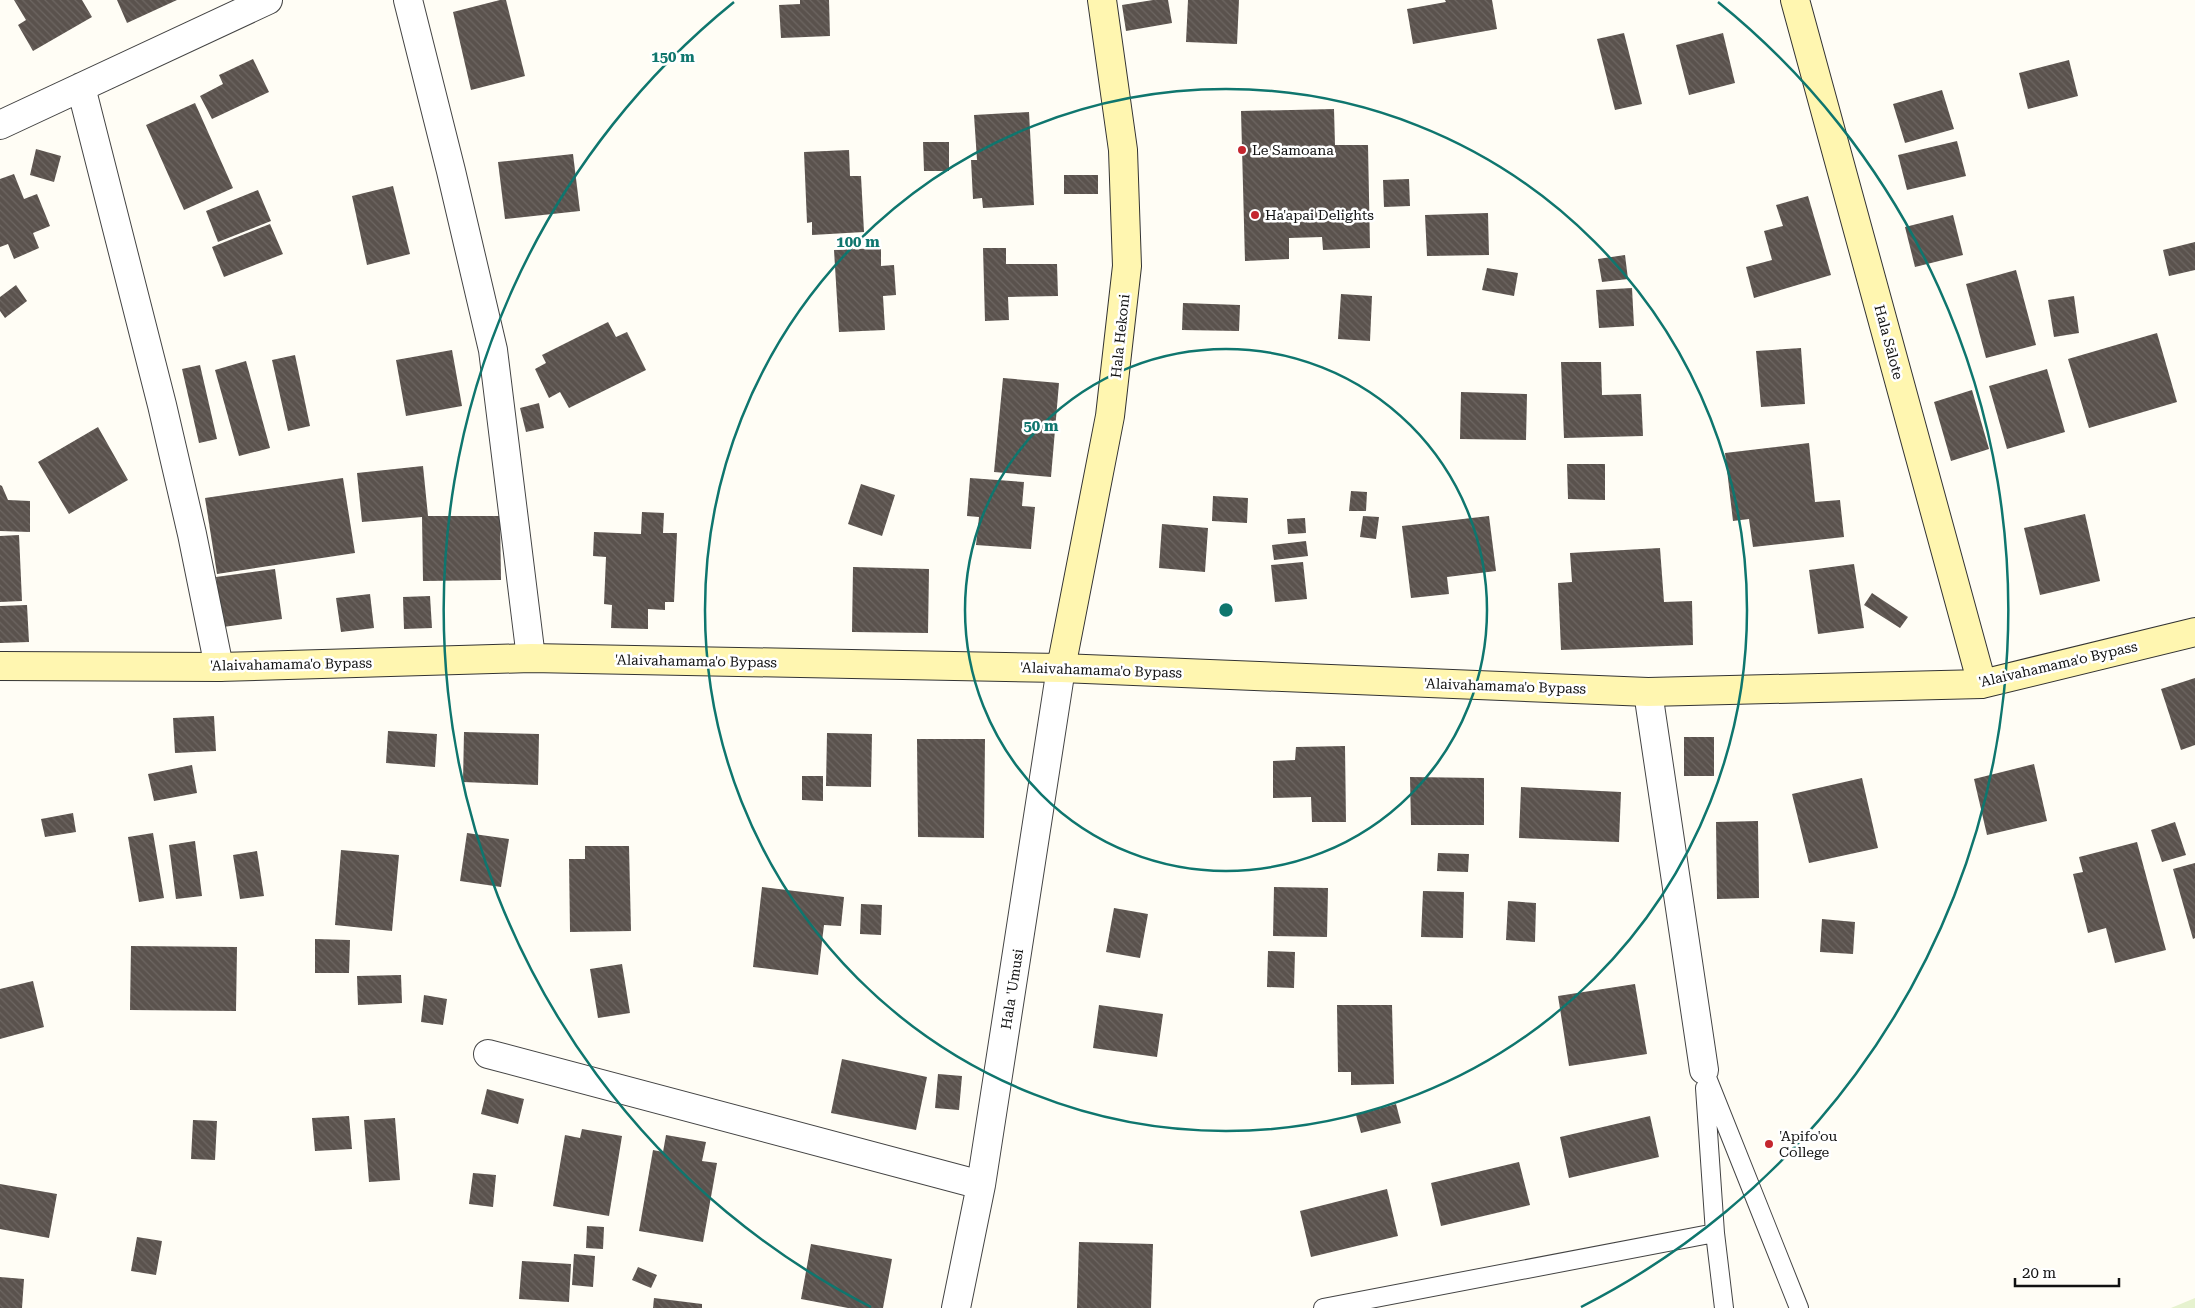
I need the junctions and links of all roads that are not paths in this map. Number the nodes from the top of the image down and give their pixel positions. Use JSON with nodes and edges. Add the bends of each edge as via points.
{"nodes":[{"id":1,"x":268,"y":0,"type":"edge"},
{"id":2,"x":408,"y":0,"type":"edge"},
{"id":3,"x":1102,"y":0,"type":"edge"},
{"id":4,"x":1795,"y":0,"type":"edge"},
{"id":5,"x":81,"y":87,"type":"junction"},
{"id":6,"x":0,"y":125,"type":"edge"},
{"id":7,"x":2195,"y":632,"type":"edge"},
{"id":8,"x":531,"y":658,"type":"junction"},
{"id":9,"x":0,"y":666,"type":"edge"},
{"id":10,"x":219,"y":667,"type":"junction"},
{"id":11,"x":1061,"y":668,"type":"junction"},
{"id":12,"x":1982,"y":684,"type":"junction"},
{"id":13,"x":1648,"y":692,"type":"junction"},
{"id":14,"x":488,"y":1054,"type":"dead end"},
{"id":15,"x":1704,"y":1070,"type":"junction"},
{"id":16,"x":982,"y":1184,"type":"junction"},
{"id":17,"x":1715,"y":1233,"type":"junction"},
{"id":18,"x":956,"y":1308,"type":"edge"},
{"id":19,"x":1323,"y":1308,"type":"edge"},
{"id":20,"x":1724,"y":1308,"type":"edge"},
{"id":21,"x":1798,"y":1308,"type":"edge"}],
"edges":[{"from":1,"to":5,"type":"street"},
{"from":2,"to":8,"type":"street","via":[[493,350]]},
{"from":3,"to":11,"type":"main road","name":"Hala Hekoni","via":[[1123,150],[1128,266],[1110,416]]},
{"from":4,"to":12,"type":"main road","name":"Hala Sālote"},
{"from":5,"to":6,"type":"street"},
{"from":5,"to":10,"type":"street","via":[[162,405]]},
{"from":7,"to":12,"type":"main road","name":"'Alaivahamama'o Bypass"},
{"from":8,"to":10,"type":"main road","name":"'Alaivahamama'o Bypass"},
{"from":8,"to":11,"type":"main road","name":"'Alaivahamama'o Bypass"},
{"from":9,"to":10,"type":"main road","name":"'Alaivahamama'o Bypass"},
{"from":11,"to":13,"type":"main road","name":"'Alaivahamama'o Bypass"},
{"from":11,"to":16,"type":"street","name":"Hala 'Umusi"},
{"from":12,"to":13,"type":"main road","name":"'Alaivahamama'o Bypass"},
{"from":13,"to":15,"type":"street"},
{"from":14,"to":16,"type":"street"},
{"from":15,"to":17,"type":"lane"},
{"from":15,"to":21,"type":"lane"},
{"from":16,"to":18,"type":"street","name":"Hala 'Umusi"},
{"from":17,"to":19,"type":"lane"},
{"from":17,"to":20,"type":"lane"}]}
